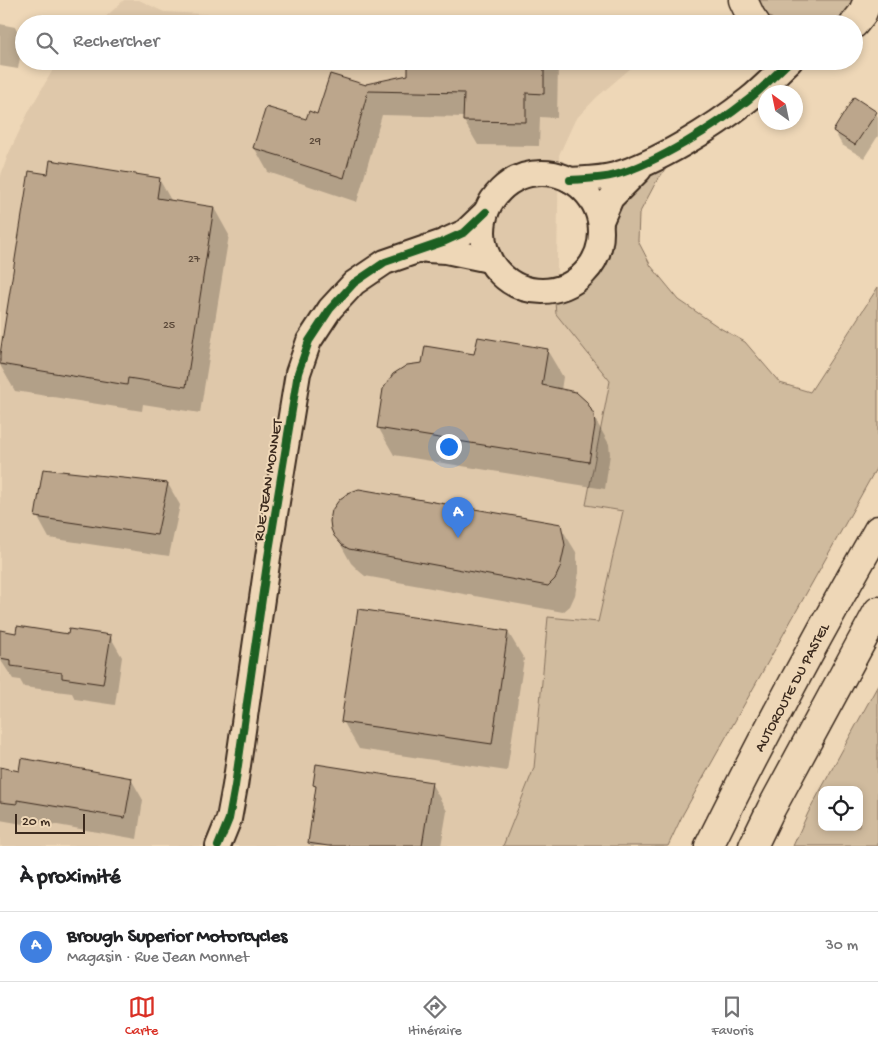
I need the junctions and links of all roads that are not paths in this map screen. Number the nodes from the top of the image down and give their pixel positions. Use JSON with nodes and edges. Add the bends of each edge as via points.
{"nodes":[{"id":1,"x":868,"y":0,"type":"edge"},
{"id":2,"x":861,"y":15,"type":"edge"},
{"id":3,"x":760,"y":70,"type":"edge"},
{"id":4,"x":781,"y":70,"type":"edge"},
{"id":5,"x":750,"y":99,"type":"junction"},
{"id":6,"x":646,"y":164,"type":"junction"},
{"id":7,"x":570,"y":180,"type":"junction"},
{"id":8,"x":486,"y":212,"type":"junction"},
{"id":9,"x":601,"y":221,"type":"junction"},
{"id":10,"x":423,"y":250,"type":"junction"},
{"id":11,"x":489,"y":260,"type":"junction"},
{"id":12,"x":878,"y":530,"type":"edge"},
{"id":13,"x":878,"y":611,"type":"edge"},
{"id":14,"x":218,"y":846,"type":"edge"},
{"id":15,"x":709,"y":846,"type":"edge"},
{"id":16,"x":753,"y":846,"type":"edge"}],
"edges":[{"from":1,"to":2,"type":"main road"},
{"from":3,"to":5,"type":"street"},
{"from":4,"to":5,"type":"street"},
{"from":5,"to":6,"type":"street"},
{"from":6,"to":7,"type":"street","via":[[615,175]]},
{"from":6,"to":9,"type":"street","via":[[611,198]]},
{"from":7,"to":8,"type":"street","via":[[542,173],[514,180],[502,188]]},
{"from":7,"to":9,"type":"street","via":[[590,197]]},
{"from":8,"to":10,"type":"street","name":"RUE JEAN MONNET","via":[[465,232]]},
{"from":8,"to":11,"type":"street","via":[[483,236]]},
{"from":9,"to":11,"type":"street","via":[[599,252],[582,277],[569,286],[539,292],[524,289],[510,283]]},
{"from":10,"to":11,"type":"street","name":"RUE JEAN MONNET","via":[[473,255]]},
{"from":10,"to":14,"type":"street","name":"RUE JEAN MONNET","via":[[385,262],[354,283],[330,309],[309,341],[298,373],[235,786],[229,819]]},
{"from":12,"to":15,"type":"main road","name":"AUTOROUTE DU PASTEL","via":[[763,739]]},
{"from":13,"to":16,"type":"main road"}]}
